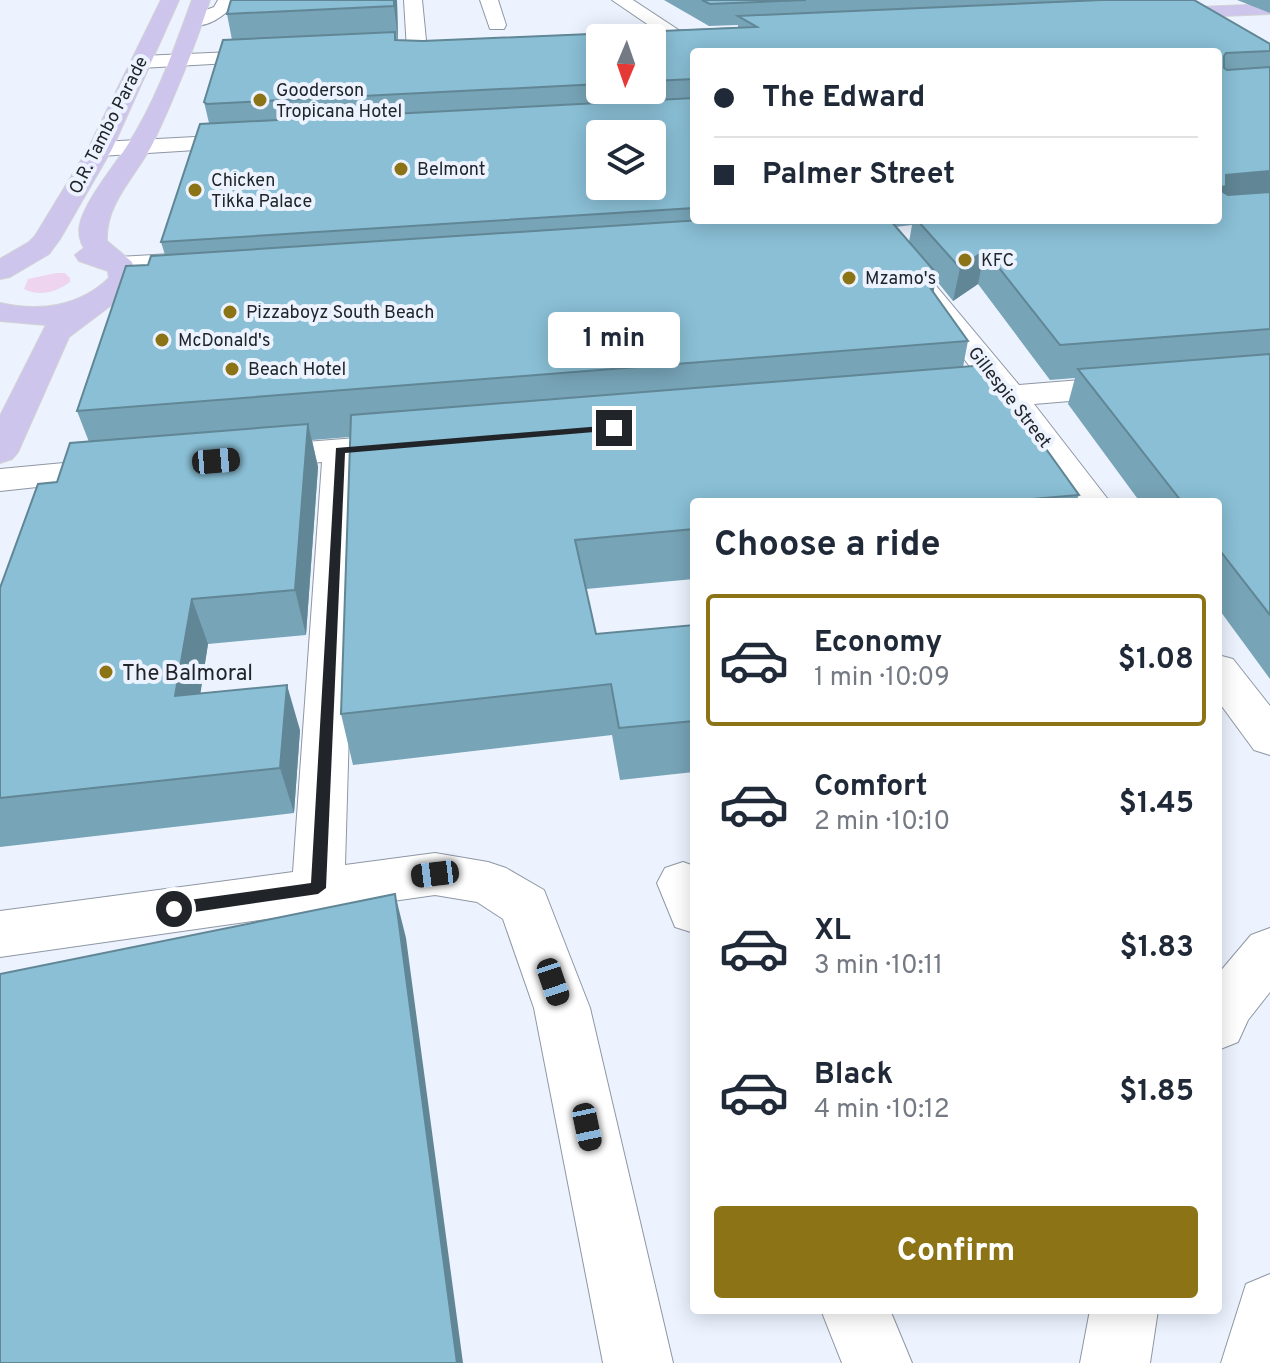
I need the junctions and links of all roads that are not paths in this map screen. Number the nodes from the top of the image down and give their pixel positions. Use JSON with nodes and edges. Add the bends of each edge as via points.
{"nodes":[{"id":1,"x":170,"y":0,"type":"edge"},
{"id":2,"x":227,"y":0,"type":"edge"},
{"id":3,"x":413,"y":0,"type":"edge"},
{"id":4,"x":489,"y":0,"type":"edge"},
{"id":5,"x":621,"y":0,"type":"edge"},
{"id":6,"x":1270,"y":9,"type":"edge"},
{"id":7,"x":198,"y":11,"type":"edge"},
{"id":8,"x":497,"y":25,"type":"dead end"},
{"id":9,"x":1243,"y":33,"type":"edge"},
{"id":10,"x":666,"y":36,"type":"edge"},
{"id":11,"x":678,"y":36,"type":"junction"},
{"id":12,"x":706,"y":43,"type":"edge"},
{"id":13,"x":417,"y":50,"type":"edge"},
{"id":14,"x":291,"y":55,"type":"edge"},
{"id":15,"x":180,"y":60,"type":"junction"},
{"id":16,"x":141,"y":62,"type":"junction"},
{"id":17,"x":282,"y":139,"type":"edge"},
{"id":18,"x":139,"y":147,"type":"junction"},
{"id":19,"x":100,"y":149,"type":"junction"},
{"id":20,"x":878,"y":233,"type":"edge"},
{"id":21,"x":231,"y":270,"type":"edge"},
{"id":22,"x":0,"y":271,"type":"edge"},
{"id":23,"x":109,"y":280,"type":"junction"},
{"id":24,"x":0,"y":312,"type":"edge"},
{"id":25,"x":1163,"y":383,"type":"edge"},
{"id":26,"x":1011,"y":396,"type":"junction"},
{"id":27,"x":917,"y":404,"type":"edge"},
{"id":28,"x":433,"y":442,"type":"edge"},
{"id":29,"x":340,"y":450,"type":"junction"},
{"id":30,"x":0,"y":452,"type":"edge"},
{"id":31,"x":216,"y":461,"type":"edge"},
{"id":32,"x":154,"y":466,"type":"edge"},
{"id":33,"x":0,"y":480,"type":"edge"},
{"id":34,"x":1088,"y":498,"type":"edge"},
{"id":35,"x":1222,"y":675,"type":"edge"},
{"id":36,"x":1270,"y":738,"type":"edge"},
{"id":37,"x":318,"y":888,"type":"junction"},
{"id":38,"x":0,"y":934,"type":"edge"},
{"id":39,"x":1270,"y":951,"type":"edge"},
{"id":40,"x":1222,"y":1006,"type":"edge"},
{"id":41,"x":1270,"y":1308,"type":"edge"},
{"id":42,"x":1123,"y":1314,"type":"edge"},
{"id":43,"x":638,"y":1363,"type":"edge"},
{"id":44,"x":1115,"y":1363,"type":"edge"},
{"id":45,"x":1256,"y":1363,"type":"edge"}],
"edges":[{"from":1,"to":16,"type":"main road","name":"O.R. Tambo Parade"},
{"from":2,"to":7,"type":"street","via":[[221,11]]},
{"from":3,"to":13,"type":"street"},
{"from":4,"to":8,"type":"street"},
{"from":5,"to":11,"type":"street"},
{"from":6,"to":9,"type":"main road","via":[[1190,11]]},
{"from":7,"to":15,"type":"main road","name":"O.R. Tambo Parade"},
{"from":10,"to":11,"type":"street"},
{"from":11,"to":12,"type":"street"},
{"from":14,"to":15,"type":"street"},
{"from":15,"to":16,"type":"street"},
{"from":15,"to":18,"type":"main road","name":"O.R. Tambo Parade"},
{"from":16,"to":19,"type":"main road","name":"O.R. Tambo Parade"},
{"from":17,"to":18,"type":"street"},
{"from":18,"to":19,"type":"street"},
{"from":18,"to":23,"type":"main road","name":"O.R. Tambo Parade","via":[[93,224],[94,243]]},
{"from":19,"to":22,"type":"main road","name":"O.R. Tambo Parade","via":[[39,248]]},
{"from":20,"to":26,"type":"street","name":"Gillespie Street"},
{"from":21,"to":23,"type":"street"},
{"from":22,"to":23,"type":"main road","name":"O.R. Tambo Parade","via":[[64,254]]},
{"from":23,"to":24,"type":"main road","via":[[70,311],[39,316]]},
{"from":23,"to":30,"type":"main road","via":[[56,332]]},
{"from":25,"to":26,"type":"street"},
{"from":26,"to":27,"type":"street"},
{"from":26,"to":34,"type":"street","name":"Gillespie Street"},
{"from":28,"to":29,"type":"street"},
{"from":29,"to":31,"type":"street"},
{"from":29,"to":37,"type":"street"},
{"from":32,"to":33,"type":"street"},
{"from":35,"to":36,"type":"street"},
{"from":37,"to":38,"type":"street"},
{"from":37,"to":43,"type":"street","via":[[435,874],[488,883],[525,905],[562,1008]]},
{"from":39,"to":40,"type":"street"},
{"from":41,"to":45,"type":"street"},
{"from":42,"to":44,"type":"street"}]}
